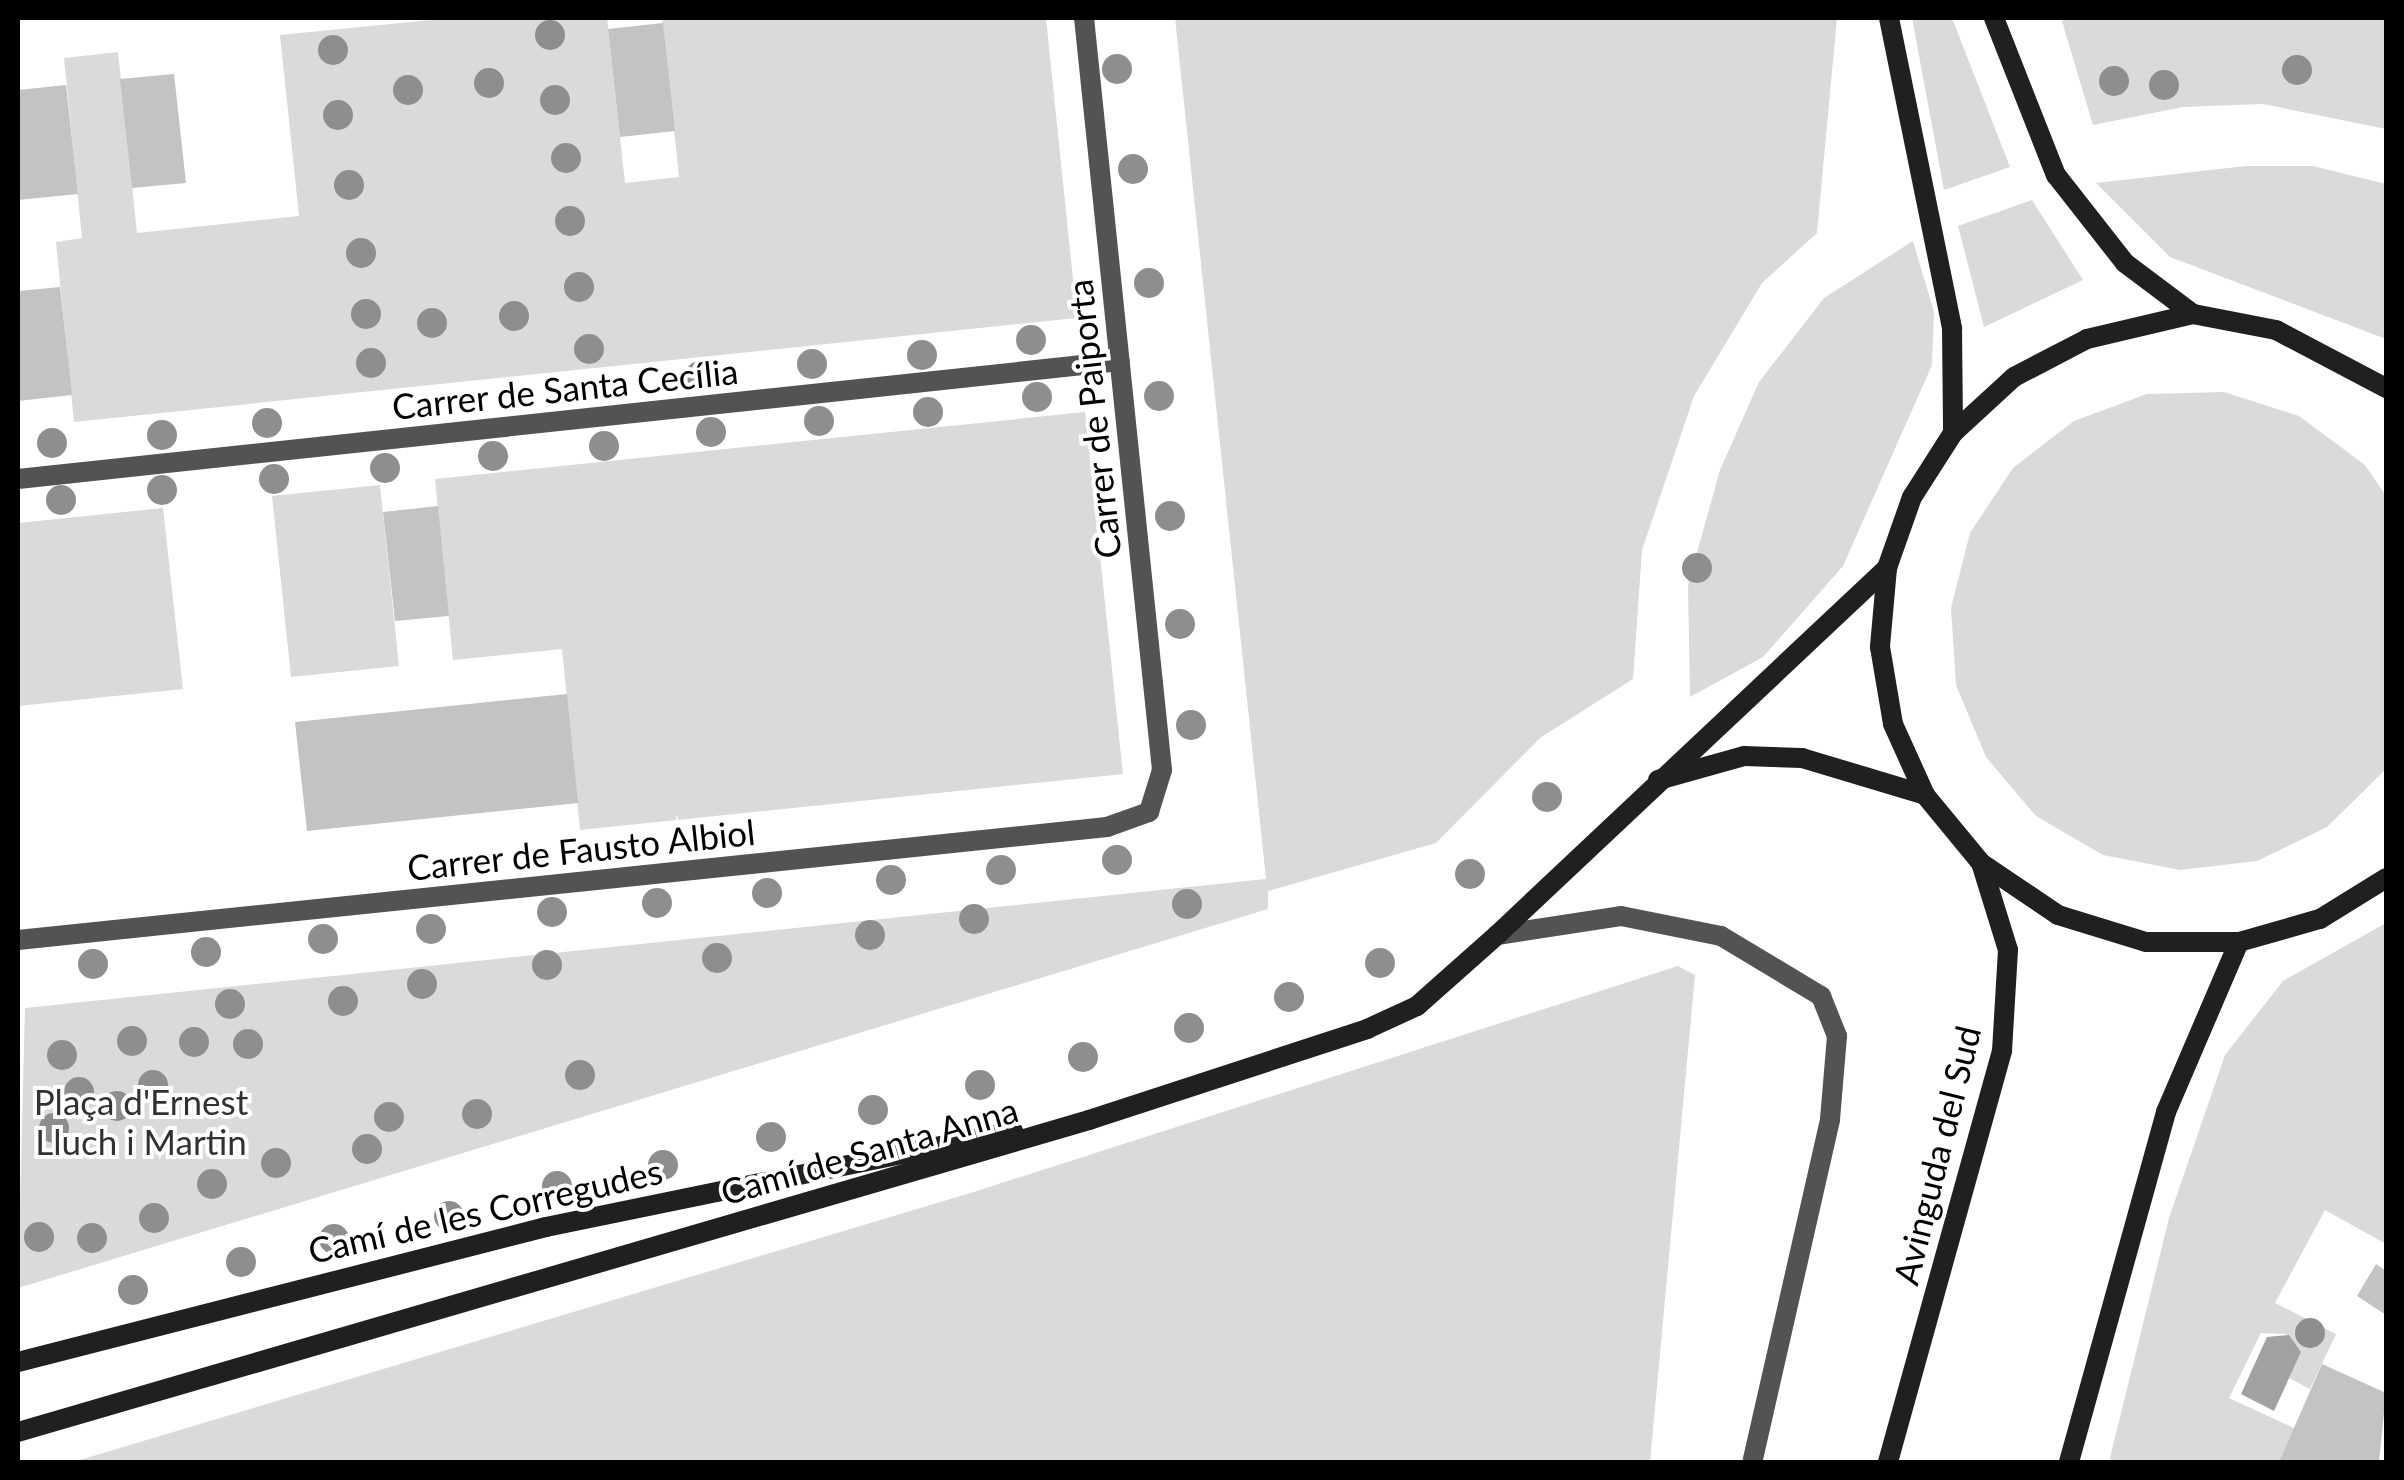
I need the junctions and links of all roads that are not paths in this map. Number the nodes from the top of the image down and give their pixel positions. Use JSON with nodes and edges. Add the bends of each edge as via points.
{"nodes":[{"id":1,"x":1084,"y":18,"type":"edge"},
{"id":2,"x":1889,"y":18,"type":"edge"},
{"id":3,"x":1994,"y":18,"type":"edge"},
{"id":4,"x":2192,"y":314,"type":"junction"},
{"id":5,"x":1120,"y":361,"type":"junction"},
{"id":6,"x":2382,"y":380,"type":"edge"},
{"id":7,"x":1953,"y":432,"type":"junction"},
{"id":8,"x":18,"y":479,"type":"edge"},
{"id":9,"x":1887,"y":568,"type":"junction"},
{"id":10,"x":1656,"y":780,"type":"junction"},
{"id":11,"x":1925,"y":794,"type":"junction"},
{"id":12,"x":1149,"y":812,"type":"joint"},
{"id":13,"x":1981,"y":863,"type":"junction"},
{"id":14,"x":2386,"y":878,"type":"edge"},
{"id":15,"x":1497,"y":935,"type":"junction"},
{"id":16,"x":18,"y":940,"type":"edge"},
{"id":17,"x":2238,"y":942,"type":"junction"},
{"id":18,"x":1089,"y":1120,"type":"junction"},
{"id":19,"x":18,"y":1362,"type":"edge"},
{"id":20,"x":18,"y":1432,"type":"edge"},
{"id":21,"x":1752,"y":1462,"type":"edge"},
{"id":22,"x":1888,"y":1462,"type":"edge"},
{"id":23,"x":2069,"y":1462,"type":"edge"}],
"edges":[{"from":1,"to":5,"type":"street","name":"Carrer de Paiporta"},
{"from":2,"to":7,"type":"street","via":[[1896,90],[1952,329]]},
{"from":3,"to":4,"type":"street","via":[[2056,175],[2125,263]]},
{"from":4,"to":6,"type":"street","via":[[2276,330]]},
{"from":4,"to":7,"type":"street","via":[[2088,339],[2014,377]]},
{"from":5,"to":8,"type":"street","name":"Carrer de Santa Cecília"},
{"from":5,"to":12,"type":"street","name":"Carrer de Paiporta","via":[[1162,770]]},
{"from":7,"to":9,"type":"street","via":[[1912,497]]},
{"from":9,"to":10,"type":"street","name":"Camí de Santa Anna"},
{"from":9,"to":11,"type":"street","via":[[1880,646],[1893,724]]},
{"from":10,"to":11,"type":"street","name":"Camí de Santa Anna","via":[[1744,756],[1802,758]]},
{"from":10,"to":15,"type":"street","name":"Camí de Santa Anna"},
{"from":11,"to":13,"type":"street"},
{"from":12,"to":16,"type":"street","name":"Carrer de Fausto Albiol","via":[[1107,827]]},
{"from":13,"to":17,"type":"street","via":[[2058,916],[2146,942]]},
{"from":13,"to":22,"type":"street","name":"Avinguda del Sud","via":[[2008,950],[2002,1050]]},
{"from":14,"to":17,"type":"street","via":[[2320,919]]},
{"from":15,"to":18,"type":"street","name":"Camí de Santa Anna","via":[[1417,1006],[1367,1029]]},
{"from":15,"to":21,"type":"street","via":[[1621,916],[1721,936],[1821,996],[1837,1036],[1830,1120]]},
{"from":17,"to":23,"type":"street","via":[[2166,1112]]},
{"from":18,"to":19,"type":"street","name":"Camí de les Corregudes","via":[[731,1185]]},
{"from":18,"to":20,"type":"street","name":"Camí de Santa Anna"}]}
